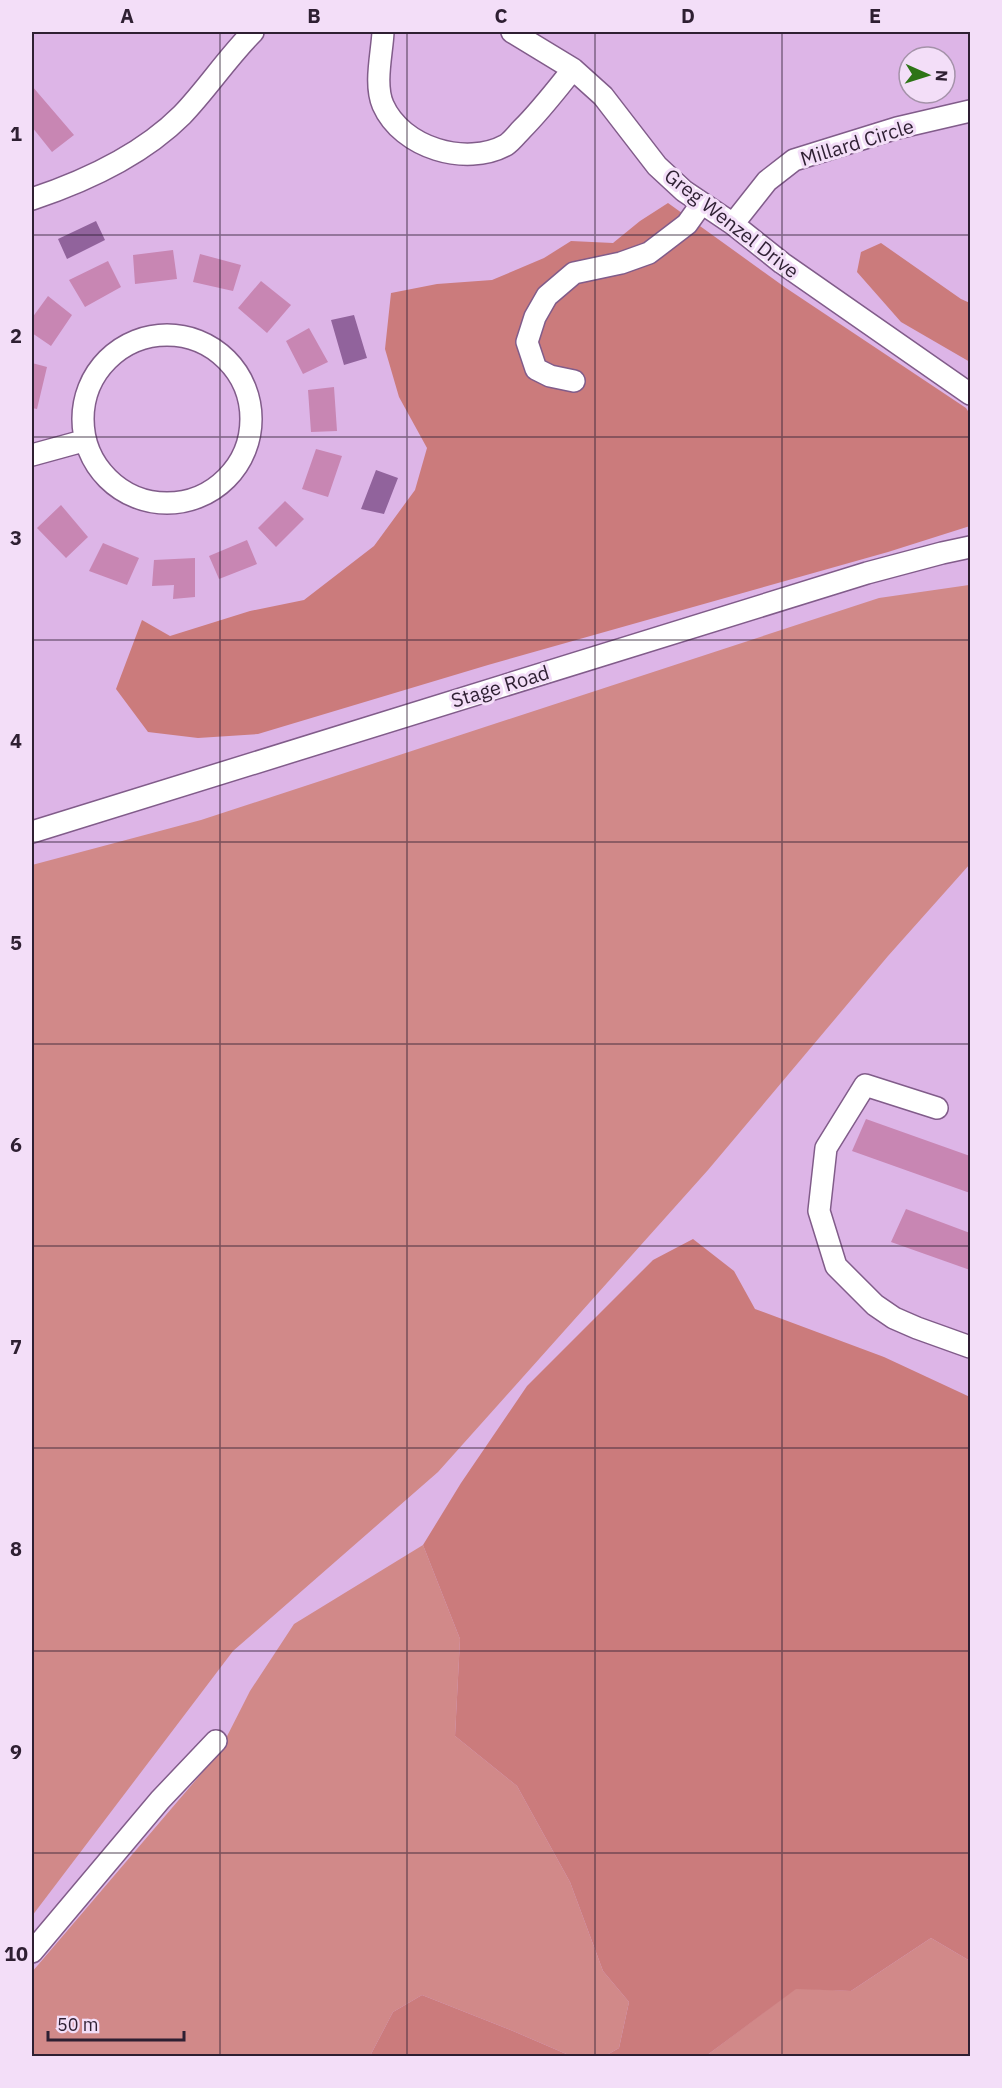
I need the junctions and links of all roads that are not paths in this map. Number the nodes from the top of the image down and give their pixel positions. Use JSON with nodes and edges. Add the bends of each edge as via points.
{"nodes":[{"id":1,"x":253,"y":32,"type":"edge"},
{"id":2,"x":383,"y":32,"type":"edge"},
{"id":3,"x":517,"y":33,"type":"edge"},
{"id":4,"x":573,"y":69,"type":"junction"},
{"id":5,"x":970,"y":111,"type":"edge"},
{"id":6,"x":32,"y":199,"type":"edge"},
{"id":7,"x":702,"y":203,"type":"junction"},
{"id":8,"x":733,"y":224,"type":"junction"},
{"id":9,"x":574,"y":381,"type":"dead end"},
{"id":10,"x":970,"y":394,"type":"edge"},
{"id":11,"x":84,"y":441,"type":"junction"},
{"id":12,"x":32,"y":455,"type":"edge"},
{"id":13,"x":970,"y":548,"type":"edge"},
{"id":14,"x":32,"y":832,"type":"edge"},
{"id":15,"x":938,"y":1108,"type":"dead end"},
{"id":16,"x":970,"y":1347,"type":"edge"},
{"id":17,"x":216,"y":1741,"type":"dead end"},
{"id":18,"x":32,"y":1952,"type":"edge"}],
"edges":[{"from":1,"to":6,"type":"street","via":[[180,117],[143,146],[70,186]]},
{"from":2,"to":4,"type":"street","via":[[379,81],[383,104],[396,125],[418,142],[442,151],[482,154],[508,144]]},
{"from":3,"to":4,"type":"street","name":"Greg Wenzel Drive"},
{"from":4,"to":7,"type":"street","name":"Greg Wenzel Drive","via":[[603,96],[657,166]]},
{"from":5,"to":8,"type":"street","name":"Millard Circle","via":[[794,159],[766,181]]},
{"from":7,"to":8,"type":"street","name":"Greg Wenzel Drive"},
{"from":7,"to":9,"type":"street","via":[[687,224],[649,253],[574,273],[546,296],[527,342],[536,369]]},
{"from":8,"to":10,"type":"street","name":"Greg Wenzel Drive","via":[[782,263]]},
{"from":11,"to":11,"type":"street","via":[[91,386],[100,370],[124,346],[141,339],[164,335],[214,346],[244,383],[250,433],[243,455],[226,479],[191,498],[172,501],[134,496],[114,486],[89,456]]},
{"from":11,"to":12,"type":"street"},
{"from":13,"to":14,"type":"street","name":"Stage Road","via":[[867,573]]},
{"from":15,"to":16,"type":"street","via":[[865,1085],[826,1148],[819,1212],[836,1266],[875,1305],[917,1328]]},
{"from":17,"to":18,"type":"street","via":[[160,1800]]}]}
